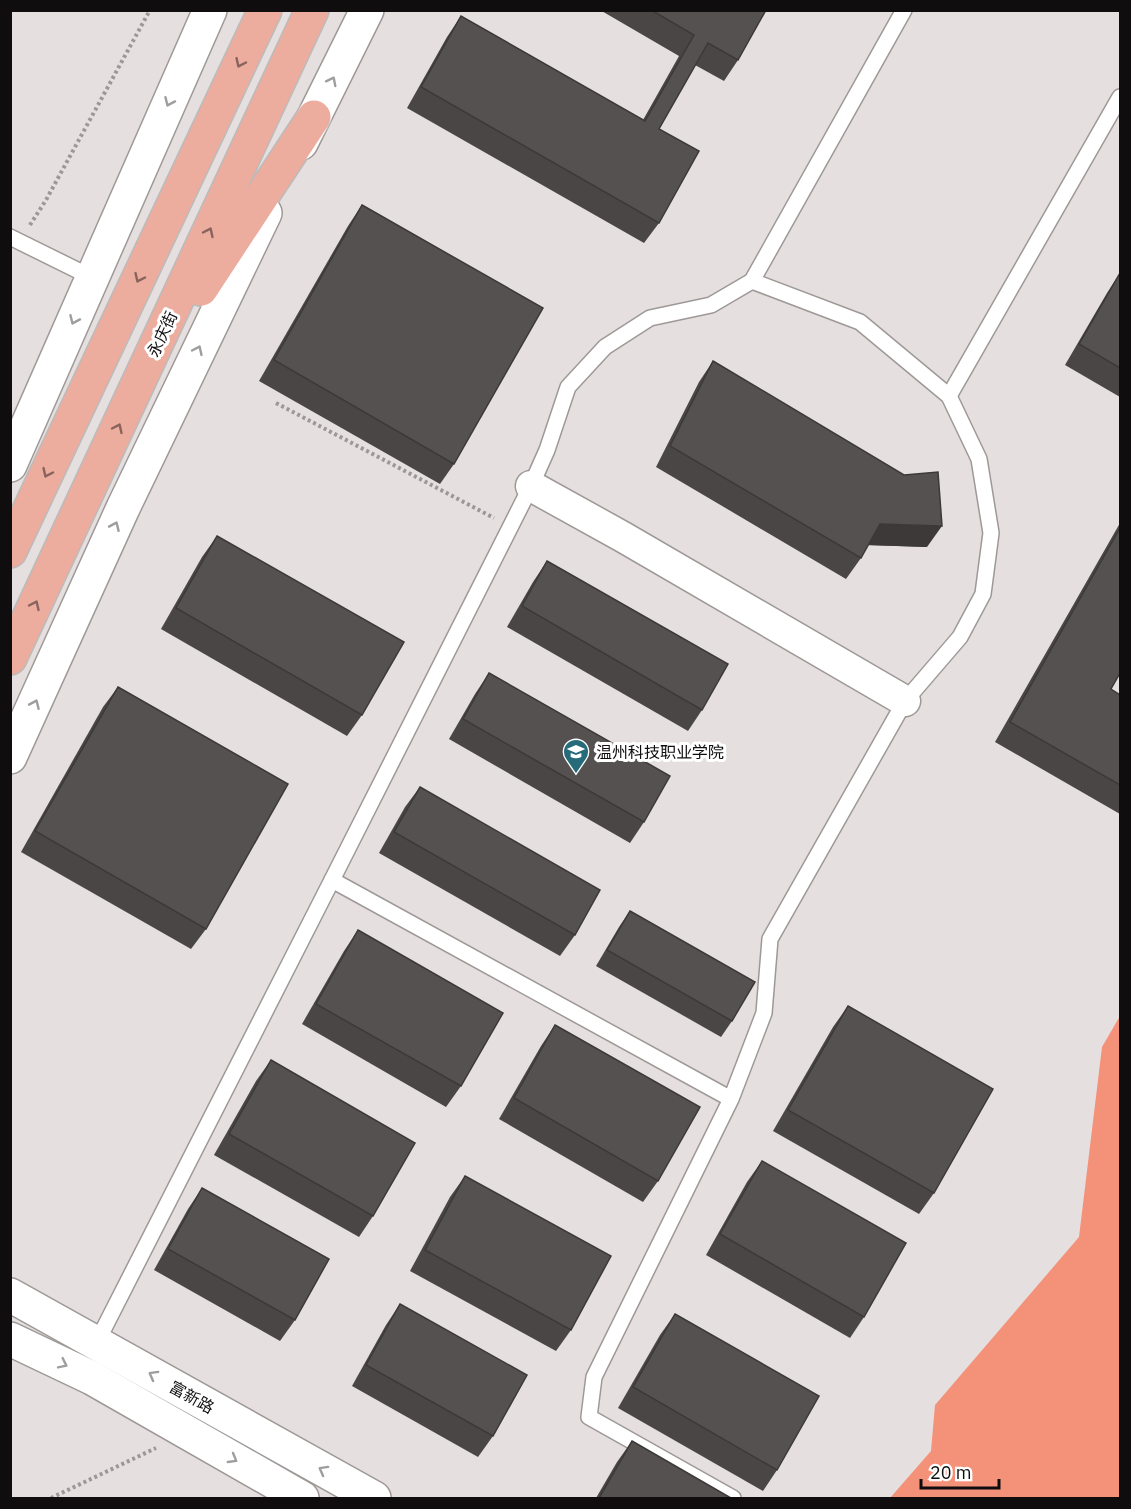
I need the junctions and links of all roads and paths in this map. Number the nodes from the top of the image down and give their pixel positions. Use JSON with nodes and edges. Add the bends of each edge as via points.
{"nodes":[{"id":1,"x":150,"y":10,"type":"edge"},
{"id":2,"x":210,"y":10,"type":"edge"},
{"id":3,"x":265,"y":10,"type":"edge"},
{"id":4,"x":312,"y":10,"type":"edge"},
{"id":5,"x":367,"y":10,"type":"edge"},
{"id":6,"x":904,"y":10,"type":"edge"},
{"id":7,"x":1120,"y":97,"type":"edge"},
{"id":8,"x":314,"y":117,"type":"junction"},
{"id":9,"x":15,"y":240,"type":"edge"},
{"id":10,"x":93,"y":278,"type":"junction"},
{"id":11,"x":752,"y":281,"type":"junction"},
{"id":12,"x":136,"y":388,"type":"junction"},
{"id":13,"x":949,"y":396,"type":"junction"},
{"id":14,"x":276,"y":403,"type":"dead end"},
{"id":15,"x":10,"y":465,"type":"edge"},
{"id":16,"x":531,"y":486,"type":"junction"},
{"id":17,"x":510,"y":527,"type":"junction"},
{"id":18,"x":10,"y":551,"type":"edge"},
{"id":19,"x":10,"y":658,"type":"edge"},
{"id":20,"x":905,"y":701,"type":"junction"},
{"id":21,"x":10,"y":757,"type":"edge"},
{"id":22,"x":332,"y":880,"type":"junction"},
{"id":23,"x":731,"y":1099,"type":"junction"},
{"id":24,"x":10,"y":1295,"type":"edge"},
{"id":25,"x":10,"y":1339,"type":"edge"},
{"id":26,"x":96,"y":1344,"type":"junction"},
{"id":27,"x":159,"y":1447,"type":"dead end"},
{"id":28,"x":51,"y":1498,"type":"edge"},
{"id":29,"x":302,"y":1498,"type":"edge"},
{"id":30,"x":374,"y":1498,"type":"edge"},
{"id":31,"x":733,"y":1498,"type":"edge"}],
"edges":[{"from":1,"to":9,"type":"path","via":[[46,200]]},
{"from":2,"to":10,"type":"main road","one_way":true},
{"from":3,"to":18,"type":"main road","one_way":true},
{"from":12,"to":4,"type":"main road","name":"永庆街","one_way":true},
{"from":8,"to":5,"type":"main road","one_way":true},
{"from":6,"to":11,"type":"lane"},
{"from":7,"to":13,"type":"lane"},
{"from":8,"to":12,"type":"main road"},
{"from":21,"to":8,"type":"main road","one_way":true,"via":[[128,497],[243,255]]},
{"from":9,"to":10,"type":"lane"},
{"from":10,"to":15,"type":"main road","one_way":true},
{"from":11,"to":13,"type":"lane","via":[[860,322]]},
{"from":11,"to":16,"type":"lane","via":[[711,305],[650,318],[605,347],[568,387]]},
{"from":19,"to":12,"type":"main road","name":"永庆街","one_way":true},
{"from":13,"to":20,"type":"lane","via":[[979,459],[991,533],[983,594],[960,637]]},
{"from":14,"to":17,"type":"path"},
{"from":16,"to":17,"type":"lane"},
{"from":16,"to":20,"type":"street"},
{"from":17,"to":22,"type":"lane"},
{"from":20,"to":23,"type":"lane","via":[[770,939],[764,1013]]},
{"from":22,"to":23,"type":"lane"},
{"from":22,"to":26,"type":"lane"},
{"from":23,"to":31,"type":"lane","via":[[594,1377],[589,1418]]},
{"from":24,"to":26,"type":"main road","name":"富新路"},
{"from":25,"to":29,"type":"main road","name":"富新路","one_way":true,"via":[[92,1378]]},
{"from":30,"to":26,"type":"main road","name":"富新路","one_way":true},
{"from":27,"to":28,"type":"path"}]}
